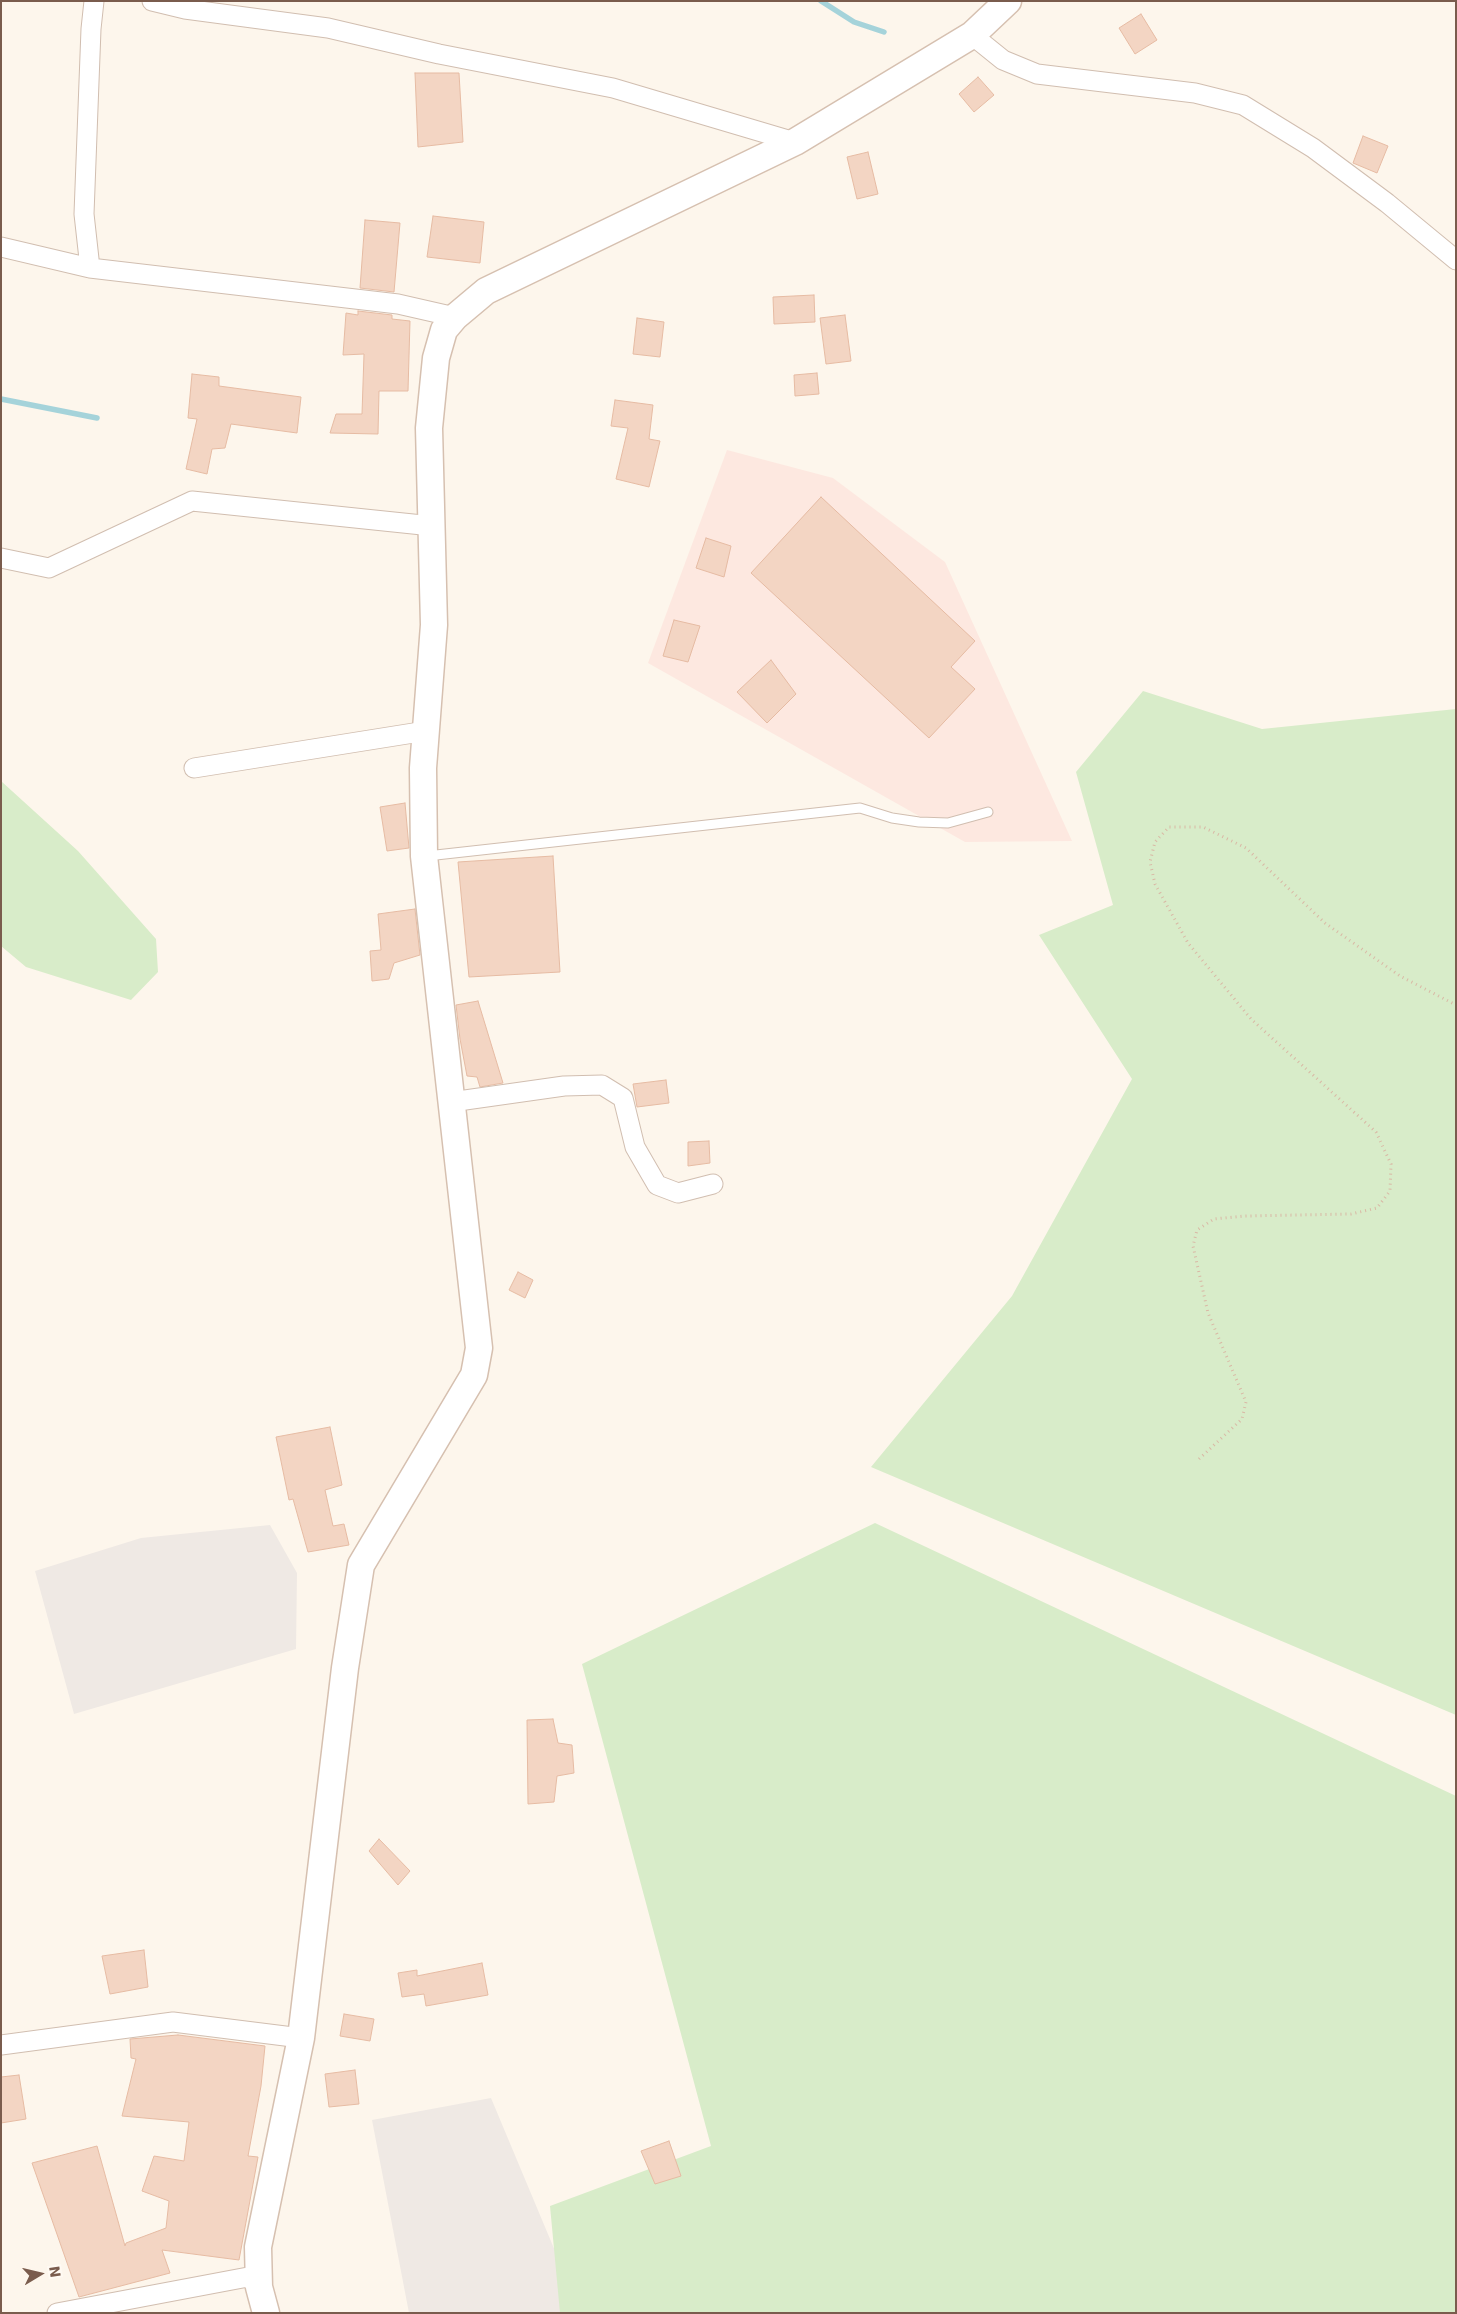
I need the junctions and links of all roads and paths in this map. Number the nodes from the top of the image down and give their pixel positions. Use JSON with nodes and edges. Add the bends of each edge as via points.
{"nodes":[{"id":1,"x":94,"y":1,"type":"edge"},
{"id":2,"x":152,"y":1,"type":"edge"},
{"id":3,"x":1008,"y":1,"type":"edge"},
{"id":4,"x":972,"y":35,"type":"junction"},
{"id":5,"x":795,"y":142,"type":"junction"},
{"id":6,"x":1,"y":247,"type":"edge"},
{"id":7,"x":1456,"y":260,"type":"edge"},
{"id":8,"x":90,"y":268,"type":"junction"},
{"id":9,"x":455,"y":317,"type":"junction"},
{"id":10,"x":432,"y":526,"type":"junction"},
{"id":11,"x":1,"y":558,"type":"edge"},
{"id":12,"x":426,"y":731,"type":"junction"},
{"id":13,"x":194,"y":768,"type":"dead end"},
{"id":14,"x":988,"y":812,"type":"dead end"},
{"id":15,"x":424,"y":856,"type":"junction"},
{"id":16,"x":1456,"y":1005,"type":"edge"},
{"id":17,"x":451,"y":1102,"type":"junction"},
{"id":18,"x":713,"y":1184,"type":"dead end"},
{"id":19,"x":1199,"y":1460,"type":"dead end"},
{"id":20,"x":301,"y":2038,"type":"junction"},
{"id":21,"x":1,"y":2044,"type":"edge"},
{"id":22,"x":259,"y":2287,"type":"junction"},
{"id":23,"x":57,"y":2313,"type":"edge"},
{"id":24,"x":266,"y":2313,"type":"edge"}],
"edges":[{"from":1,"to":8,"type":"street","via":[[84,214]]},
{"from":2,"to":5,"type":"street","via":[[185,10],[328,28],[439,54],[613,88]]},
{"from":3,"to":4,"type":"street"},
{"from":4,"to":5,"type":"street"},
{"from":4,"to":7,"type":"street","via":[[1003,60],[1037,74],[1195,93],[1243,105],[1313,148]]},
{"from":5,"to":9,"type":"street","via":[[486,292]]},
{"from":6,"to":8,"type":"street"},
{"from":8,"to":9,"type":"street","via":[[398,304]]},
{"from":9,"to":10,"type":"street","via":[[444,330],[436,358],[429,428]]},
{"from":10,"to":11,"type":"street","via":[[192,501],[49,568]]},
{"from":10,"to":12,"type":"street","via":[[434,624]]},
{"from":12,"to":13,"type":"street"},
{"from":12,"to":15,"type":"street"},
{"from":14,"to":15,"type":"lane","via":[[948,823],[892,818],[860,808]]},
{"from":15,"to":17,"type":"street"},
{"from":16,"to":19,"type":"path","via":[[1400,976],[1325,923],[1246,848],[1203,827],[1168,827],[1155,842],[1150,862],[1155,884],[1188,943],[1251,1018],[1376,1132],[1391,1164],[1390,1191],[1377,1208],[1351,1214],[1214,1219],[1197,1230],[1194,1246],[1208,1313],[1246,1402],[1242,1419]]},
{"from":17,"to":18,"type":"street","via":[[564,1086],[602,1085],[624,1098],[636,1147],[657,1185],[678,1193]]},
{"from":17,"to":20,"type":"street","via":[[479,1348],[474,1375],[361,1565],[345,1668]]},
{"from":20,"to":21,"type":"street","via":[[173,2022]]},
{"from":20,"to":22,"type":"street","via":[[258,2247]]},
{"from":22,"to":23,"type":"street","via":[[248,2277]]},
{"from":22,"to":24,"type":"street"}]}
